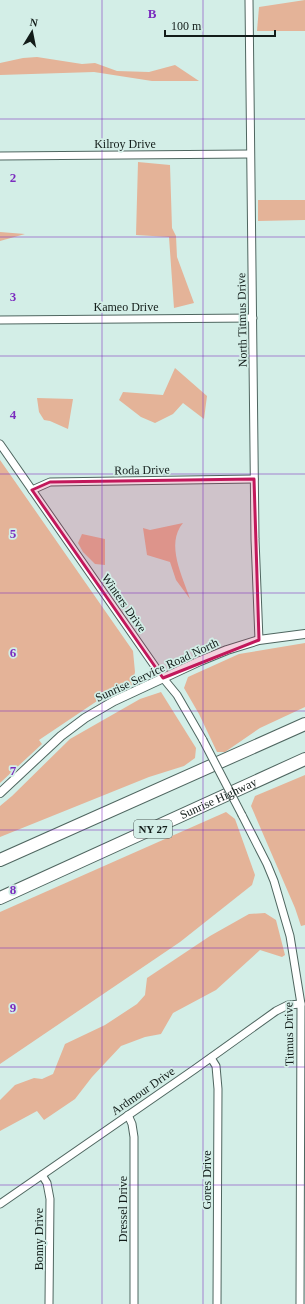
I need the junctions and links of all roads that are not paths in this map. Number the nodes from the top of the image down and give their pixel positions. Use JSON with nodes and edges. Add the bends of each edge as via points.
{"nodes":[{"id":1,"x":249,"y":0,"type":"edge"},
{"id":2,"x":250,"y":154,"type":"junction"},
{"id":3,"x":0,"y":156,"type":"edge"},
{"id":4,"x":253,"y":318,"type":"junction"},
{"id":5,"x":0,"y":320,"type":"edge"},
{"id":6,"x":0,"y":444,"type":"edge"},
{"id":7,"x":254,"y":479,"type":"junction"},
{"id":8,"x":32,"y":490,"type":"junction"},
{"id":9,"x":305,"y":634,"type":"edge"},
{"id":10,"x":259,"y":640,"type":"junction"},
{"id":11,"x":164,"y":678,"type":"junction"},
{"id":12,"x":305,"y":724,"type":"edge"},
{"id":13,"x":305,"y":759,"type":"edge"},
{"id":14,"x":223,"y":778,"type":"joint"},
{"id":15,"x":0,"y":793,"type":"edge"},
{"id":16,"x":0,"y":860,"type":"edge"},
{"id":17,"x":0,"y":898,"type":"edge"},
{"id":18,"x":301,"y":1004,"type":"junction"},
{"id":19,"x":211,"y":1058,"type":"junction"},
{"id":20,"x":128,"y":1115,"type":"junction"},
{"id":21,"x":42,"y":1175,"type":"junction"},
{"id":22,"x":0,"y":1204,"type":"edge"},
{"id":23,"x":303,"y":1238,"type":"edge"},
{"id":24,"x":50,"y":1304,"type":"edge"},
{"id":25,"x":134,"y":1304,"type":"edge"},
{"id":26,"x":217,"y":1304,"type":"edge"},
{"id":27,"x":300,"y":1304,"type":"edge"}],
"edges":[{"from":1,"to":2,"type":"street","name":"North Titmus Drive"},
{"from":2,"to":3,"type":"street","name":"Kilroy Drive"},
{"from":2,"to":4,"type":"street","name":"North Titmus Drive"},
{"from":4,"to":5,"type":"street","name":"Kameo Drive"},
{"from":4,"to":7,"type":"street","name":"North Titmus Drive"},
{"from":6,"to":8,"type":"street","name":"Winters Drive"},
{"from":7,"to":8,"type":"street","name":"Roda Drive","via":[[50,482]]},
{"from":7,"to":10,"type":"street","name":"North Titmus Drive"},
{"from":8,"to":11,"type":"street","name":"Winters Drive"},
{"from":9,"to":10,"type":"street","name":"Sunrise Service Road North"},
{"from":10,"to":11,"type":"street","name":"Sunrise Service Road North","via":[[227,650]]},
{"from":11,"to":14,"type":"street","name":"Winters Drive","bridge":true,"via":[[177,694]]},
{"from":11,"to":15,"type":"street","name":"Sunrise Service Road North","via":[[84,718]]},
{"from":12,"to":16,"type":"highway"},
{"from":13,"to":17,"type":"highway","name":"Sunrise Highway","number":"NY 27"},
{"from":14,"to":18,"type":"street","name":"Titmus Drive","bridge":true,"via":[[274,881],[290,936]]},
{"from":18,"to":19,"type":"street","name":"Ardmour Drive","via":[[288,1005],[276,1011]]},
{"from":18,"to":23,"type":"street","name":"Titmus Drive"},
{"from":19,"to":20,"type":"street","name":"Ardmour Drive"},
{"from":19,"to":26,"type":"street","name":"Gores Drive","via":[[216,1066],[218,1090]]},
{"from":20,"to":21,"type":"street","name":"Ardmour Drive"},
{"from":20,"to":25,"type":"street","name":"Dressel Drive","via":[[134,1137]]},
{"from":21,"to":22,"type":"street","name":"Ardmour Drive"},
{"from":21,"to":24,"type":"street","name":"Bonny Drive","via":[[47,1183],[50,1198]]},
{"from":23,"to":27,"type":"street","name":"Titmus Drive"}]}
